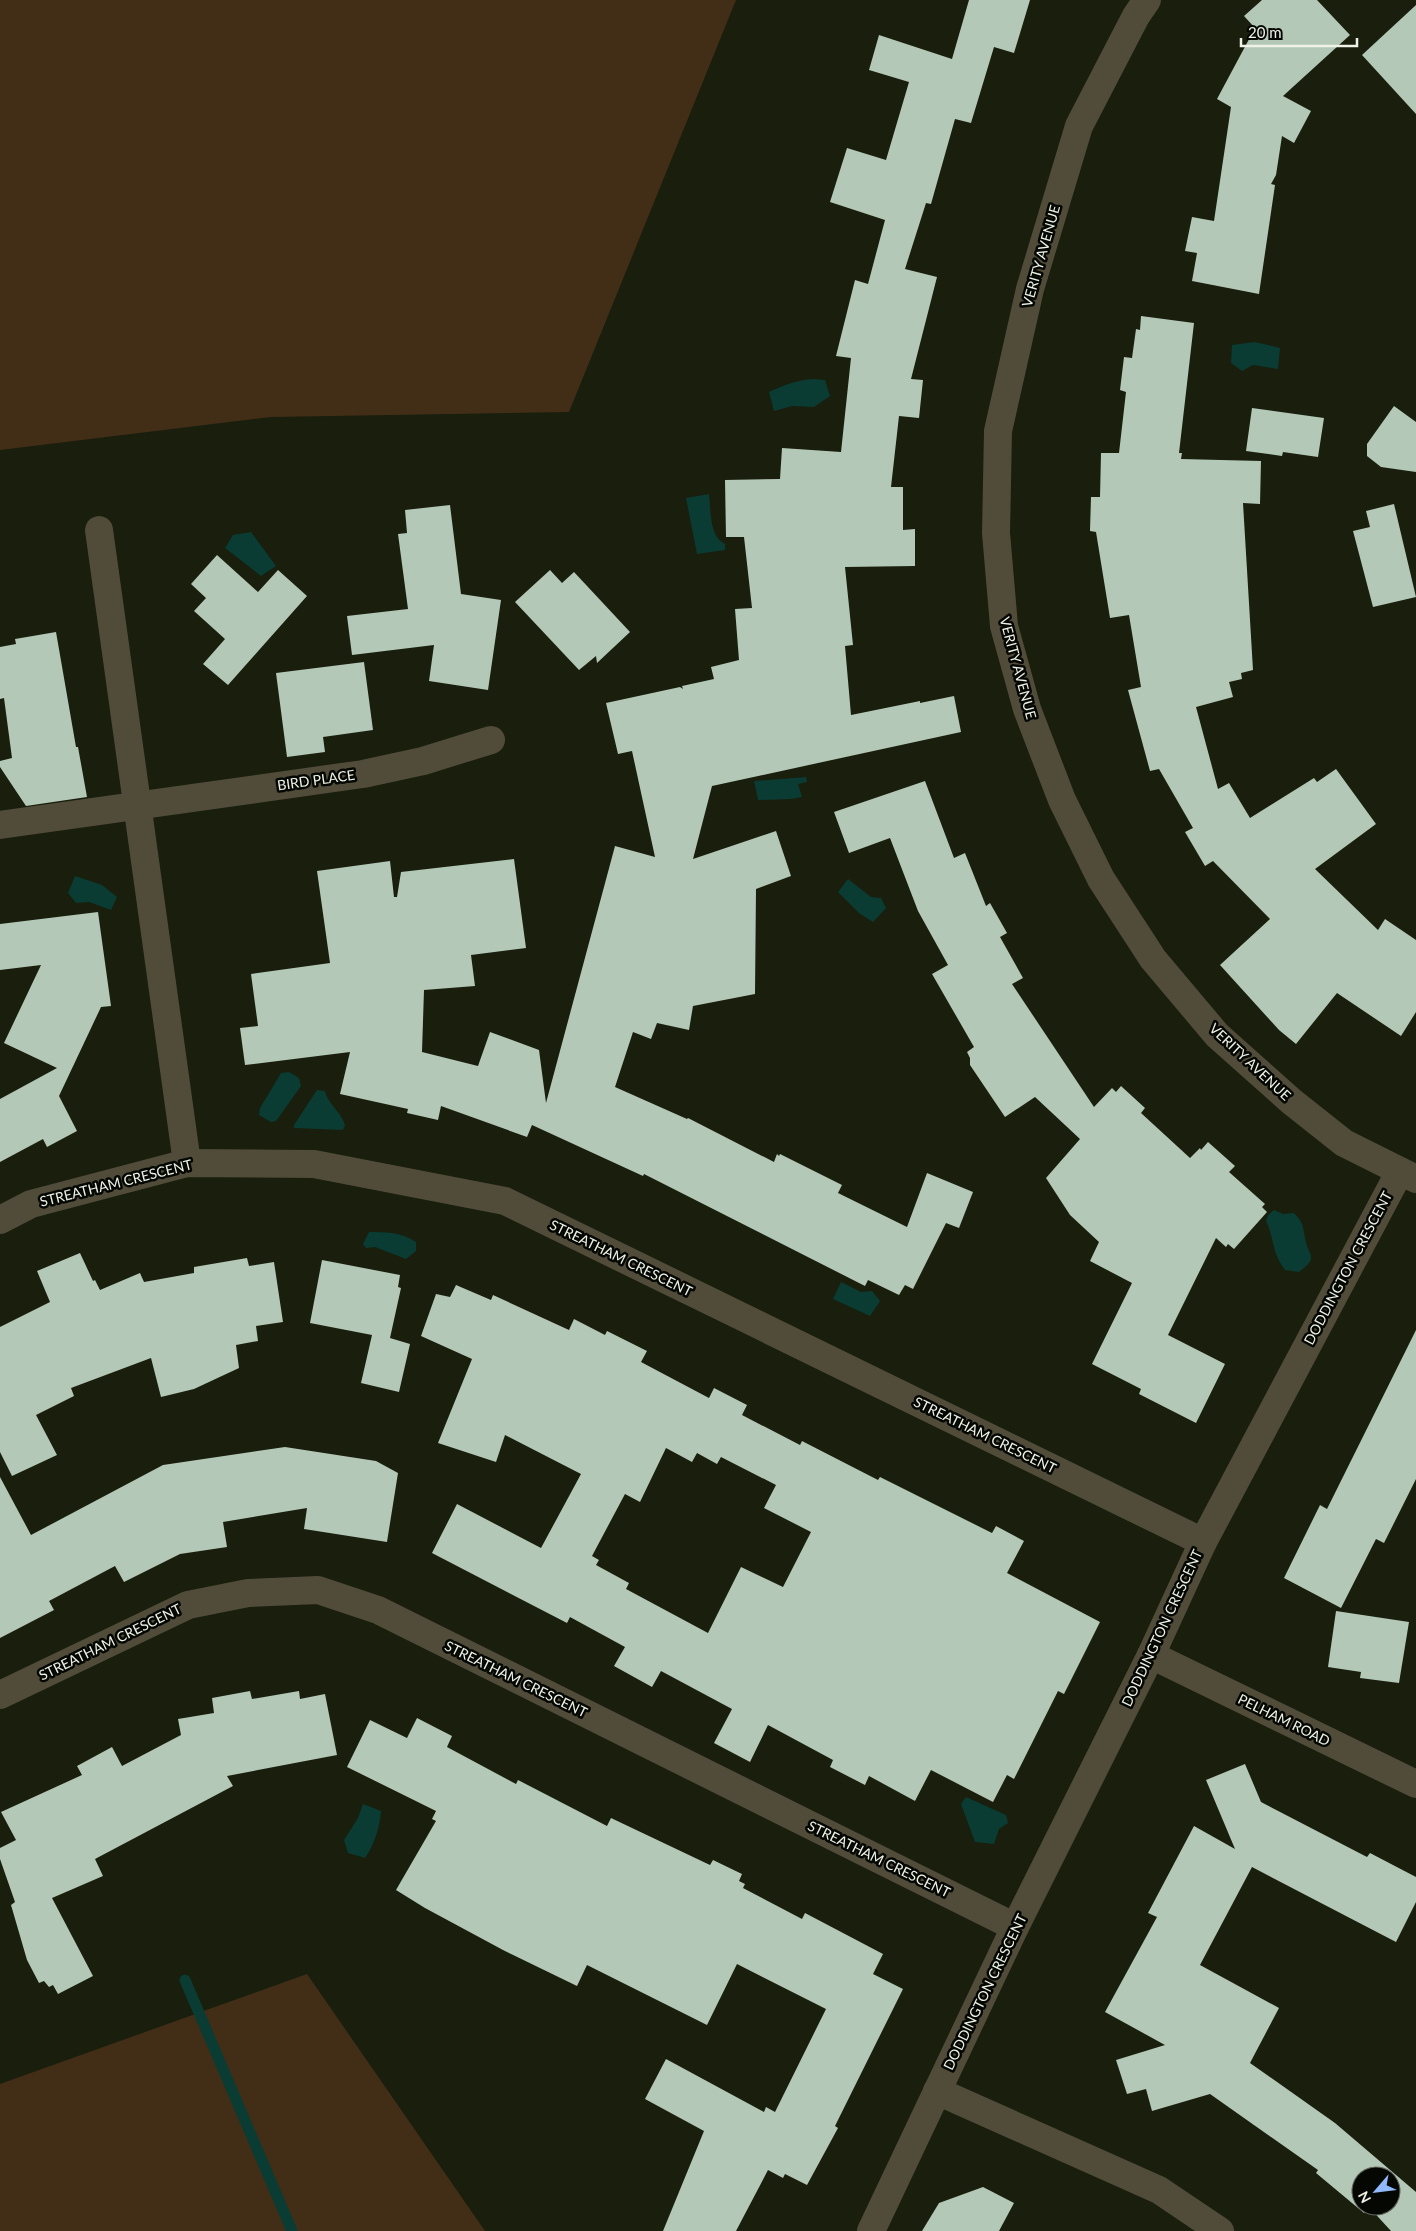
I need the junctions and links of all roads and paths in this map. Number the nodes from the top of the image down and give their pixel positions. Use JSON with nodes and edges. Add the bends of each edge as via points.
{"nodes":[{"id":1,"x":1147,"y":0,"type":"edge"},
{"id":2,"x":99,"y":530,"type":"dead end"},
{"id":3,"x":491,"y":740,"type":"dead end"},
{"id":4,"x":137,"y":806,"type":"junction"},
{"id":5,"x":0,"y":825,"type":"edge"},
{"id":6,"x":187,"y":1163,"type":"junction"},
{"id":7,"x":1408,"y":1175,"type":"edge"},
{"id":8,"x":0,"y":1220,"type":"edge"},
{"id":9,"x":1203,"y":1542,"type":"junction"},
{"id":10,"x":1151,"y":1655,"type":"junction"},
{"id":11,"x":0,"y":1695,"type":"edge"},
{"id":12,"x":1416,"y":1784,"type":"edge"},
{"id":13,"x":1015,"y":1927,"type":"junction"},
{"id":14,"x":937,"y":2091,"type":"junction"},
{"id":15,"x":871,"y":2231,"type":"edge"},
{"id":16,"x":1220,"y":2231,"type":"edge"}],
"edges":[{"from":1,"to":7,"type":"street","name":"VERITY AVENUE","via":[[1079,126],[1030,288],[998,431],[996,533],[1004,626],[1027,709],[1062,800],[1101,879],[1153,959],[1217,1035],[1291,1101],[1344,1144]]},
{"from":2,"to":4,"type":"street"},
{"from":3,"to":4,"type":"street","name":"BIRD PLACE","via":[[424,761],[363,774]]},
{"from":4,"to":5,"type":"street","name":"BIRD PLACE"},
{"from":4,"to":6,"type":"street"},
{"from":6,"to":8,"type":"street","name":"STREATHAM CRESCENT","via":[[31,1204]]},
{"from":6,"to":9,"type":"street","name":"STREATHAM CRESCENT","via":[[314,1164],[506,1201]]},
{"from":7,"to":9,"type":"street","name":"DODDINGTON CRESCENT"},
{"from":9,"to":10,"type":"street","name":"DODDINGTON CRESCENT"},
{"from":10,"to":12,"type":"street","name":"PELHAM ROAD"},
{"from":10,"to":13,"type":"street","name":"DODDINGTON CRESCENT"},
{"from":11,"to":13,"type":"street","name":"STREATHAM CRESCENT","via":[[188,1605],[248,1592],[318,1590],[378,1610]]},
{"from":13,"to":14,"type":"street","name":"DODDINGTON CRESCENT"},
{"from":14,"to":15,"type":"street","name":"DODDINGTON CRESCENT"},
{"from":14,"to":16,"type":"street","via":[[1158,2190]]}]}
